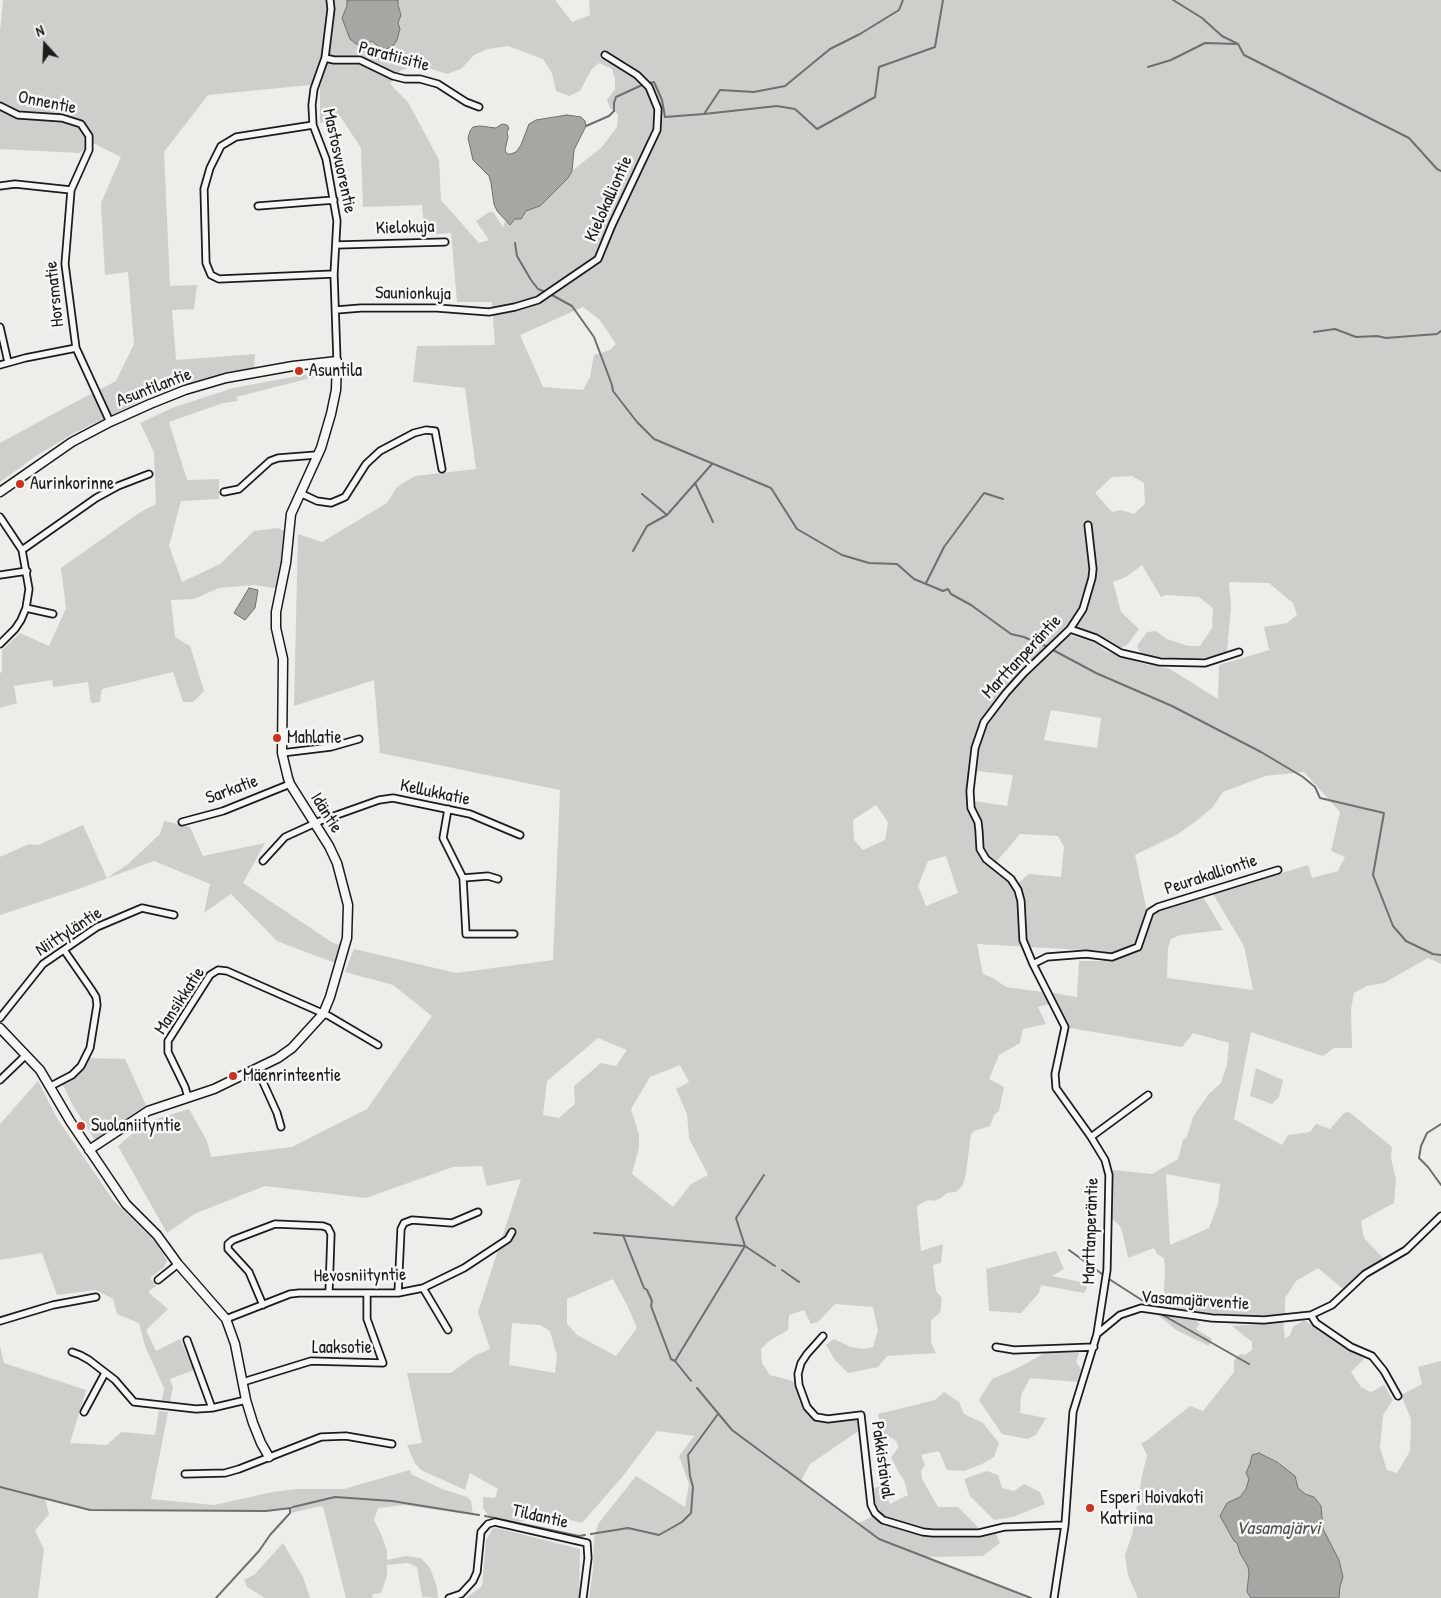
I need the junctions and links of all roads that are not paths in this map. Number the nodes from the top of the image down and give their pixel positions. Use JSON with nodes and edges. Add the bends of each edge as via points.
{"nodes":[{"id":1,"x":330,"y":0,"type":"edge"},
{"id":2,"x":605,"y":55,"type":"dead end"},
{"id":3,"x":325,"y":58,"type":"junction"},
{"id":4,"x":0,"y":106,"type":"edge"},
{"id":5,"x":479,"y":108,"type":"dead end"},
{"id":6,"x":313,"y":125,"type":"junction"},
{"id":7,"x":85,"y":159,"type":"joint"},
{"id":8,"x":0,"y":186,"type":"edge"},
{"id":9,"x":71,"y":190,"type":"junction"},
{"id":10,"x":334,"y":200,"type":"junction"},
{"id":11,"x":258,"y":206,"type":"dead end"},
{"id":12,"x":445,"y":242,"type":"dead end"},
{"id":13,"x":336,"y":245,"type":"junction"},
{"id":14,"x":334,"y":274,"type":"junction"},
{"id":15,"x":336,"y":310,"type":"junction"},
{"id":16,"x":489,"y":312,"type":"joint"},
{"id":17,"x":0,"y":327,"type":"edge"},
{"id":18,"x":76,"y":348,"type":"junction"},
{"id":19,"x":337,"y":360,"type":"junction"},
{"id":20,"x":8,"y":362,"type":"junction"},
{"id":21,"x":0,"y":365,"type":"edge"},
{"id":22,"x":110,"y":422,"type":"junction"},
{"id":23,"x":316,"y":455,"type":"junction"},
{"id":24,"x":442,"y":469,"type":"dead end"},
{"id":25,"x":149,"y":474,"type":"dead end"},
{"id":26,"x":0,"y":492,"type":"edge"},
{"id":27,"x":224,"y":492,"type":"dead end"},
{"id":28,"x":300,"y":493,"type":"junction"},
{"id":29,"x":0,"y":517,"type":"edge"},
{"id":30,"x":1088,"y":526,"type":"dead end"},
{"id":31,"x":22,"y":550,"type":"junction"},
{"id":32,"x":27,"y":571,"type":"junction"},
{"id":33,"x":0,"y":575,"type":"edge"},
{"id":34,"x":26,"y":608,"type":"junction"},
{"id":35,"x":53,"y":614,"type":"dead end"},
{"id":36,"x":1070,"y":629,"type":"junction"},
{"id":37,"x":0,"y":644,"type":"edge"},
{"id":38,"x":1239,"y":652,"type":"dead end"},
{"id":39,"x":359,"y":738,"type":"dead end"},
{"id":40,"x":282,"y":753,"type":"junction"},
{"id":41,"x":290,"y":784,"type":"junction"},
{"id":42,"x":448,"y":809,"type":"junction"},
{"id":43,"x":182,"y":822,"type":"dead end"},
{"id":44,"x":314,"y":823,"type":"junction"},
{"id":45,"x":520,"y":835,"type":"dead end"},
{"id":46,"x":263,"y":861,"type":"dead end"},
{"id":47,"x":1278,"y":870,"type":"dead end"},
{"id":48,"x":463,"y":878,"type":"junction"},
{"id":49,"x":498,"y":879,"type":"dead end"},
{"id":50,"x":174,"y":915,"type":"dead end"},
{"id":51,"x":514,"y":934,"type":"dead end"},
{"id":52,"x":64,"y":950,"type":"junction"},
{"id":53,"x":1032,"y":964,"type":"junction"},
{"id":54,"x":323,"y":1014,"type":"junction"},
{"id":55,"x":0,"y":1018,"type":"edge"},
{"id":56,"x":0,"y":1028,"type":"edge"},
{"id":57,"x":378,"y":1045,"type":"dead end"},
{"id":58,"x":26,"y":1055,"type":"junction"},
{"id":59,"x":257,"y":1069,"type":"junction"},
{"id":60,"x":0,"y":1080,"type":"edge"},
{"id":61,"x":50,"y":1086,"type":"junction"},
{"id":62,"x":1148,"y":1095,"type":"dead end"},
{"id":63,"x":188,"y":1097,"type":"junction"},
{"id":64,"x":281,"y":1128,"type":"dead end"},
{"id":65,"x":1092,"y":1137,"type":"junction"},
{"id":66,"x":89,"y":1150,"type":"junction"},
{"id":67,"x":478,"y":1212,"type":"dead end"},
{"id":68,"x":1441,"y":1216,"type":"edge"},
{"id":69,"x":512,"y":1232,"type":"dead end"},
{"id":70,"x":178,"y":1264,"type":"junction"},
{"id":71,"x":158,"y":1280,"type":"dead end"},
{"id":72,"x":423,"y":1288,"type":"junction"},
{"id":73,"x":329,"y":1292,"type":"junction"},
{"id":74,"x":398,"y":1293,"type":"junction"},
{"id":75,"x":367,"y":1294,"type":"junction"},
{"id":76,"x":96,"y":1297,"type":"dead end"},
{"id":77,"x":263,"y":1305,"type":"junction"},
{"id":78,"x":1311,"y":1315,"type":"junction"},
{"id":79,"x":226,"y":1319,"type":"junction"},
{"id":80,"x":0,"y":1321,"type":"edge"},
{"id":81,"x":448,"y":1330,"type":"dead end"},
{"id":82,"x":1098,"y":1334,"type":"junction"},
{"id":83,"x":823,"y":1336,"type":"dead end"},
{"id":84,"x":187,"y":1340,"type":"dead end"},
{"id":85,"x":996,"y":1346,"type":"dead end"},
{"id":86,"x":1094,"y":1348,"type":"junction"},
{"id":87,"x":72,"y":1352,"type":"dead end"},
{"id":88,"x":105,"y":1373,"type":"junction"},
{"id":89,"x":243,"y":1382,"type":"junction"},
{"id":90,"x":1398,"y":1396,"type":"dead end"},
{"id":91,"x":246,"y":1400,"type":"junction"},
{"id":92,"x":212,"y":1408,"type":"junction"},
{"id":93,"x":84,"y":1412,"type":"dead end"},
{"id":94,"x":392,"y":1444,"type":"dead end"},
{"id":95,"x":269,"y":1457,"type":"junction"},
{"id":96,"x":185,"y":1474,"type":"dead end"},
{"id":97,"x":1064,"y":1525,"type":"junction"},
{"id":98,"x":449,"y":1598,"type":"edge"},
{"id":99,"x":583,"y":1598,"type":"edge"},
{"id":100,"x":1054,"y":1598,"type":"edge"}],
"edges":[{"from":1,"to":3,"type":"street","name":"Mastosvuorentie"},
{"from":2,"to":16,"type":"street","name":"Kielokalliontie","via":[[638,75],[649,88],[658,109],[657,130],[598,259],[538,300]]},
{"from":3,"to":5,"type":"street","name":"Paratiisitie","via":[[360,60],[393,76],[438,84]]},
{"from":3,"to":6,"type":"street","name":"Mastosvuorentie","via":[[314,89]]},
{"from":4,"to":7,"type":"street","name":"Onnentie","via":[[18,115],[62,118],[81,124],[89,136]]},
{"from":6,"to":10,"type":"street","name":"Mastosvuorentie","via":[[326,159]]},
{"from":6,"to":14,"type":"street","via":[[236,137],[221,146],[204,189],[206,263],[211,275],[219,280]]},
{"from":7,"to":9,"type":"street","name":"Horsmatie"},
{"from":8,"to":9,"type":"street","via":[[15,184]]},
{"from":9,"to":18,"type":"street","name":"Horsmatie","via":[[66,264]]},
{"from":10,"to":11,"type":"street"},
{"from":10,"to":13,"type":"street","name":"Mastosvuorentie"},
{"from":12,"to":13,"type":"street","name":"Kielokuja"},
{"from":13,"to":14,"type":"street","name":"Mastosvuorentie"},
{"from":14,"to":15,"type":"street","name":"Mastosvuorentie"},
{"from":15,"to":16,"type":"street","name":"Saunionkuja","via":[[437,308]]},
{"from":15,"to":19,"type":"street","name":"Mastosvuorentie"},
{"from":17,"to":20,"type":"street"},
{"from":18,"to":20,"type":"street"},
{"from":18,"to":22,"type":"street","name":"Horsmatie"},
{"from":19,"to":22,"type":"street","name":"Asuntilantie","via":[[226,378],[185,390]]},
{"from":19,"to":23,"type":"street","name":"Idäntie","via":[[336,390]]},
{"from":20,"to":21,"type":"street"},
{"from":22,"to":26,"type":"street","name":"Asuntilantie","via":[[55,453]]},
{"from":23,"to":27,"type":"street","via":[[270,461],[239,489]]},
{"from":23,"to":28,"type":"street","name":"Idäntie"},
{"from":24,"to":28,"type":"street","via":[[435,431],[426,430],[380,451],[366,464],[345,497],[332,503],[317,501]]},
{"from":25,"to":31,"type":"street","via":[[96,498]]},
{"from":28,"to":40,"type":"street","name":"Idäntie","via":[[292,514],[276,612],[283,659]]},
{"from":29,"to":31,"type":"street"},
{"from":30,"to":36,"type":"street","name":"Marttanperäntie","via":[[1092,578],[1083,609]]},
{"from":31,"to":32,"type":"street"},
{"from":32,"to":33,"type":"street"},
{"from":32,"to":34,"type":"street"},
{"from":34,"to":35,"type":"street"},
{"from":34,"to":37,"type":"street","via":[[15,629]]},
{"from":36,"to":38,"type":"street","via":[[1096,638],[1121,653],[1160,662],[1205,663]]},
{"from":36,"to":53,"type":"street","name":"Marttanperäntie","via":[[1024,673],[989,716],[980,731],[973,763],[971,808],[978,822],[980,849],[986,859],[1012,879],[1018,890],[1022,940]]},
{"from":39,"to":40,"type":"street","via":[[330,747]]},
{"from":40,"to":41,"type":"street","name":"Idäntie"},
{"from":41,"to":43,"type":"street","name":"Sarkatie","via":[[223,811]]},
{"from":41,"to":44,"type":"street","name":"Idäntie"},
{"from":42,"to":44,"type":"street","name":"Kellukkatie","via":[[394,798],[379,800]]},
{"from":42,"to":45,"type":"street","name":"Kellukkatie","via":[[470,814]]},
{"from":42,"to":48,"type":"street","via":[[443,838]]},
{"from":44,"to":46,"type":"street","name":"Kellukkatie","via":[[285,836]]},
{"from":44,"to":54,"type":"street","name":"Idäntie","via":[[337,863],[348,905],[344,951]]},
{"from":47,"to":53,"type":"street","name":"Peurakalliontie","via":[[1150,912],[1138,947],[1112,957],[1086,954],[1047,958]]},
{"from":48,"to":49,"type":"street","via":[[488,876]]},
{"from":48,"to":51,"type":"street","via":[[466,934]]},
{"from":50,"to":52,"type":"street","name":"Niittyläntie","via":[[142,908],[96,927]]},
{"from":52,"to":55,"type":"street","name":"Niittyläntie","via":[[43,964]]},
{"from":52,"to":61,"type":"street","via":[[96,997],[97,1005],[90,1048],[81,1066],[72,1075]]},
{"from":53,"to":65,"type":"street","name":"Marttanperäntie","via":[[1065,1027],[1055,1074],[1056,1088]]},
{"from":54,"to":57,"type":"street"},
{"from":54,"to":59,"type":"street","name":"Idäntie","via":[[292,1048]]},
{"from":54,"to":63,"type":"street","name":"Mansikkatie","via":[[227,971],[213,972],[167,1047]]},
{"from":56,"to":58,"type":"street"},
{"from":58,"to":60,"type":"street"},
{"from":58,"to":61,"type":"street"},
{"from":59,"to":63,"type":"street","name":"Idäntie"},
{"from":59,"to":64,"type":"street"},
{"from":61,"to":66,"type":"street"},
{"from":62,"to":65,"type":"street"},
{"from":63,"to":66,"type":"street","name":"Idäntie","via":[[148,1111]]},
{"from":65,"to":82,"type":"street","name":"Marttanperäntie","via":[[1109,1175],[1107,1270]]},
{"from":66,"to":70,"type":"street","via":[[126,1204],[157,1235]]},
{"from":67,"to":74,"type":"street","via":[[452,1223],[412,1220],[404,1223]]},
{"from":68,"to":78,"type":"street","name":"Vasamajärventie","via":[[1406,1250],[1365,1274],[1332,1305]]},
{"from":69,"to":72,"type":"street","name":"Hevosniityntie","via":[[508,1239],[464,1268]]},
{"from":70,"to":71,"type":"street"},
{"from":70,"to":79,"type":"street"},
{"from":72,"to":74,"type":"street","name":"Hevosniityntie"},
{"from":72,"to":81,"type":"street"},
{"from":73,"to":75,"type":"street","name":"Hevosniityntie"},
{"from":73,"to":77,"type":"street","name":"Hevosniityntie","via":[[299,1292]]},
{"from":73,"to":77,"type":"street","via":[[331,1234],[328,1228],[275,1224],[228,1244],[228,1249],[249,1272]]},
{"from":74,"to":75,"type":"street","name":"Hevosniityntie"},
{"from":75,"to":89,"type":"street","name":"Laaksotie","via":[[367,1319],[383,1363],[311,1361]]},
{"from":76,"to":80,"type":"street","via":[[53,1305]]},
{"from":77,"to":79,"type":"street","name":"Hevosniityntie"},
{"from":78,"to":82,"type":"street","name":"Vasamajärventie","via":[[1264,1320],[1212,1318],[1141,1308],[1120,1315]]},
{"from":78,"to":90,"type":"street","via":[[1316,1323],[1351,1348],[1372,1356]]},
{"from":79,"to":89,"type":"street"},
{"from":82,"to":86,"type":"street"},
{"from":83,"to":97,"type":"street","name":"Pakkistaival","via":[[801,1363],[800,1385],[816,1417],[828,1419],[861,1415],[872,1505],[883,1520],[934,1534]]},
{"from":84,"to":92,"type":"street"},
{"from":85,"to":86,"type":"street","via":[[1014,1350]]},
{"from":86,"to":97,"type":"street","via":[[1074,1412]]},
{"from":87,"to":88,"type":"street","via":[[80,1354]]},
{"from":88,"to":92,"type":"street","via":[[134,1402]]},
{"from":88,"to":93,"type":"street"},
{"from":89,"to":91,"type":"street"},
{"from":91,"to":92,"type":"street"},
{"from":91,"to":95,"type":"street","via":[[256,1434]]},
{"from":94,"to":95,"type":"street","via":[[346,1436],[321,1437]]},
{"from":95,"to":96,"type":"street","via":[[225,1473]]},
{"from":97,"to":100,"type":"street"},
{"from":98,"to":99,"type":"street","name":"Tildantie","via":[[461,1594],[473,1581],[481,1532],[491,1523],[587,1543]]}]}
